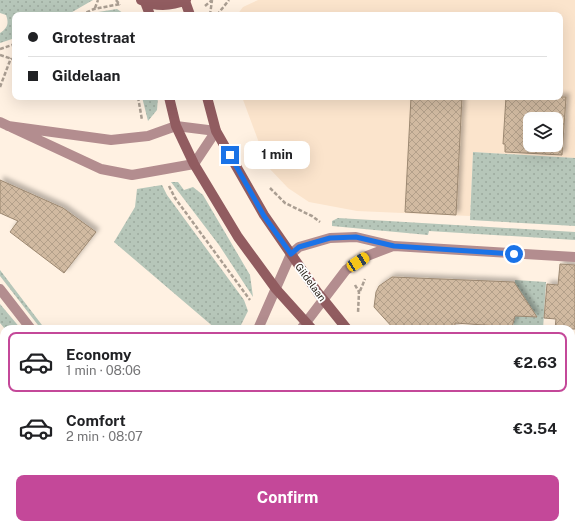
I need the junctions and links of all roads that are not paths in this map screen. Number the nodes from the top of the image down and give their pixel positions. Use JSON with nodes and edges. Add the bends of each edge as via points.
{"nodes":[{"id":1,"x":186,"y":0,"type":"edge"},
{"id":2,"x":143,"y":1,"type":"edge"},
{"id":3,"x":148,"y":12,"type":"edge"},
{"id":4,"x":189,"y":12,"type":"edge"},
{"id":5,"x":170,"y":100,"type":"edge"},
{"id":6,"x":208,"y":100,"type":"edge"},
{"id":7,"x":4,"y":124,"type":"edge"},
{"id":8,"x":176,"y":126,"type":"junction"},
{"id":9,"x":216,"y":131,"type":"junction"},
{"id":10,"x":194,"y":164,"type":"junction"},
{"id":11,"x":393,"y":246,"type":"junction"},
{"id":12,"x":291,"y":254,"type":"junction"},
{"id":13,"x":575,"y":257,"type":"edge"},
{"id":14,"x":0,"y":289,"type":"edge"},
{"id":15,"x":276,"y":289,"type":"junction"},
{"id":16,"x":323,"y":300,"type":"junction"},
{"id":17,"x":28,"y":325,"type":"edge"},
{"id":18,"x":260,"y":325,"type":"edge"},
{"id":19,"x":304,"y":325,"type":"edge"},
{"id":20,"x":307,"y":325,"type":"edge"},
{"id":21,"x":344,"y":325,"type":"edge"}],
"edges":[{"from":1,"to":2,"type":"street","via":[[172,5]]},
{"from":1,"to":4,"type":"street"},
{"from":2,"to":3,"type":"street"},
{"from":5,"to":8,"type":"street"},
{"from":6,"to":9,"type":"street","name":"Gildelaan"},
{"from":7,"to":8,"type":"street","via":[[111,140],[148,136]]},
{"from":7,"to":10,"type":"street","via":[[101,170],[132,175]]},
{"from":8,"to":9,"type":"street"},
{"from":8,"to":10,"type":"street"},
{"from":9,"to":10,"type":"street"},
{"from":9,"to":12,"type":"street","name":"Gildelaan","via":[[264,216]]},
{"from":10,"to":15,"type":"street","via":[[238,237]]},
{"from":11,"to":12,"type":"street","via":[[356,237],[330,238],[299,247]]},
{"from":11,"to":13,"type":"street"},
{"from":11,"to":16,"type":"street","via":[[367,256],[346,270]]},
{"from":12,"to":15,"type":"street"},
{"from":12,"to":16,"type":"street","name":"Gildelaan"},
{"from":14,"to":17,"type":"street"},
{"from":15,"to":18,"type":"street"},
{"from":15,"to":19,"type":"street"},
{"from":16,"to":20,"type":"street"},
{"from":16,"to":21,"type":"street","name":"Gildelaan"}]}
